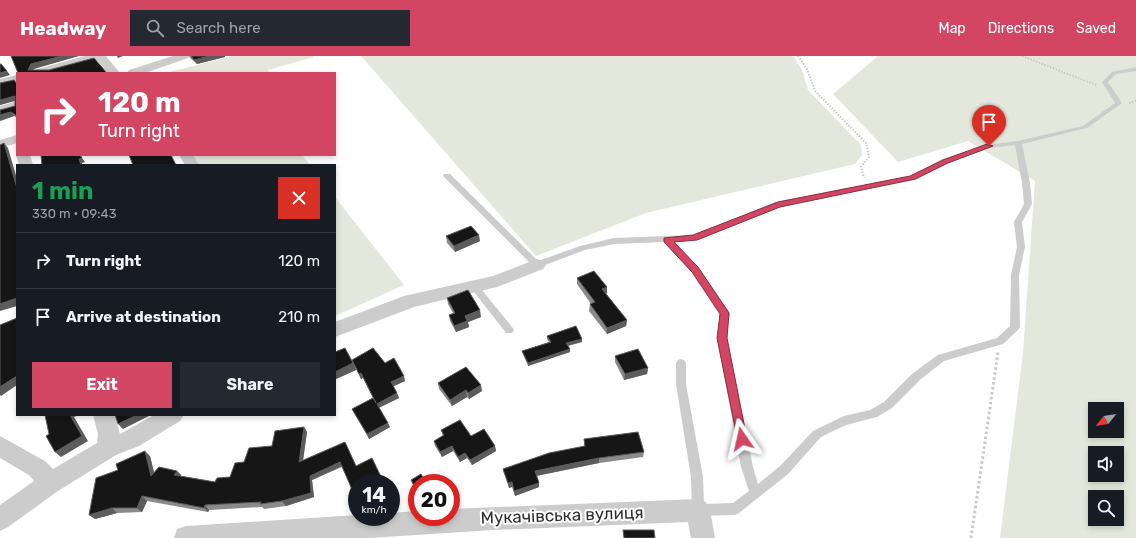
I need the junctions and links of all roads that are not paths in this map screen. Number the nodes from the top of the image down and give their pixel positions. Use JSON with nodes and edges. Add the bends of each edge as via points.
{"nodes":[{"id":1,"x":99,"y":56,"type":"edge"},
{"id":2,"x":184,"y":56,"type":"edge"},
{"id":3,"x":163,"y":63,"type":"junction"},
{"id":4,"x":1136,"y":69,"type":"edge"},
{"id":5,"x":42,"y":72,"type":"edge"},
{"id":6,"x":113,"y":72,"type":"edge"},
{"id":7,"x":136,"y":72,"type":"edge"},
{"id":8,"x":154,"y":72,"type":"edge"},
{"id":9,"x":16,"y":79,"type":"edge"},
{"id":10,"x":0,"y":84,"type":"edge"},
{"id":11,"x":16,"y":105,"type":"edge"},
{"id":12,"x":0,"y":110,"type":"edge"},
{"id":13,"x":16,"y":139,"type":"edge"},
{"id":14,"x":1018,"y":143,"type":"junction"},
{"id":15,"x":0,"y":144,"type":"edge"},
{"id":16,"x":447,"y":176,"type":"dead end"},
{"id":17,"x":666,"y":240,"type":"junction"},
{"id":18,"x":537,"y":265,"type":"junction"},
{"id":19,"x":474,"y":286,"type":"junction"},
{"id":20,"x":336,"y":330,"type":"edge"},
{"id":21,"x":509,"y":330,"type":"dead end"},
{"id":22,"x":681,"y":363,"type":"dead end"},
{"id":23,"x":104,"y":416,"type":"edge"},
{"id":24,"x":171,"y":416,"type":"edge"},
{"id":25,"x":0,"y":446,"type":"edge"},
{"id":26,"x":108,"y":448,"type":"junction"},
{"id":27,"x":50,"y":483,"type":"junction"},
{"id":28,"x":755,"y":492,"type":"junction"},
{"id":29,"x":698,"y":510,"type":"junction"},
{"id":30,"x":0,"y":519,"type":"edge"},
{"id":31,"x":186,"y":538,"type":"edge"},
{"id":32,"x":703,"y":538,"type":"edge"}],
"edges":[{"from":1,"to":5,"type":"street"},
{"from":1,"to":6,"type":"street"},
{"from":2,"to":3,"type":"street"},
{"from":3,"to":7,"type":"street"},
{"from":3,"to":8,"type":"street"},
{"from":4,"to":14,"type":"lane","via":[[1114,73],[1105,82],[1119,103],[1085,127]]},
{"from":9,"to":10,"type":"street"},
{"from":11,"to":12,"type":"street"},
{"from":13,"to":15,"type":"street"},
{"from":14,"to":17,"type":"lane","via":[[989,146],[946,161],[913,178],[778,204],[694,238]]},
{"from":14,"to":28,"type":"lane","via":[[1028,204],[1018,222],[1021,247],[1015,275],[1015,327],[1000,341],[941,358],[917,376],[888,405],[873,414],[844,421],[817,434],[784,470]]},
{"from":16,"to":18,"type":"lane"},
{"from":17,"to":18,"type":"lane","via":[[614,241],[583,248]]},
{"from":17,"to":28,"type":"lane","via":[[695,269],[725,313],[722,338],[747,467]]},
{"from":18,"to":19,"type":"street","via":[[497,281]]},
{"from":19,"to":20,"type":"street","via":[[410,301]]},
{"from":19,"to":21,"type":"lane"},
{"from":22,"to":29,"type":"lane","via":[[681,384],[697,477]]},
{"from":23,"to":26,"type":"street","via":[[109,434]]},
{"from":24,"to":26,"type":"street","via":[[131,439]]},
{"from":25,"to":27,"type":"street","via":[[37,468]]},
{"from":26,"to":27,"type":"street"},
{"from":27,"to":30,"type":"street"},
{"from":28,"to":29,"type":"lane","via":[[735,509]]},
{"from":29,"to":31,"type":"street","name":"Мукачівська вулиця","via":[[494,518]]},
{"from":29,"to":32,"type":"street"}]}
